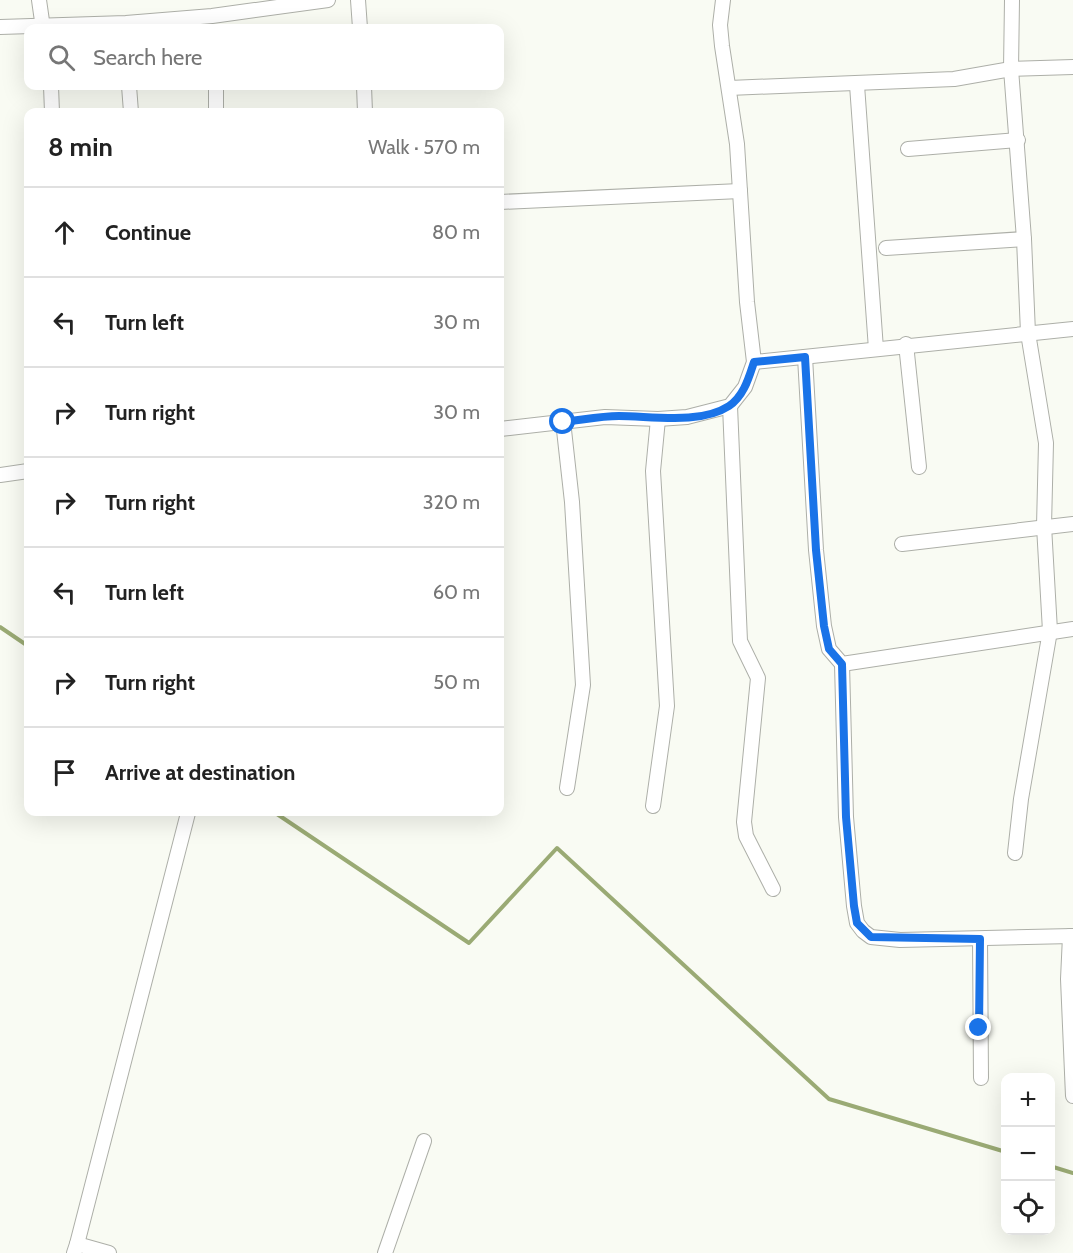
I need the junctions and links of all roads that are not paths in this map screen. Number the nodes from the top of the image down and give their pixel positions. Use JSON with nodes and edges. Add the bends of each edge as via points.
{"nodes":[{"id":1,"x":39,"y":0,"type":"edge"},
{"id":2,"x":328,"y":0,"type":"edge"},
{"id":3,"x":358,"y":0,"type":"edge"},
{"id":4,"x":723,"y":0,"type":"edge"},
{"id":5,"x":1012,"y":0,"type":"edge"},
{"id":6,"x":213,"y":22,"type":"edge"},
{"id":7,"x":43,"y":24,"type":"edge"},
{"id":8,"x":170,"y":24,"type":"edge"},
{"id":9,"x":360,"y":24,"type":"edge"},
{"id":10,"x":0,"y":27,"type":"edge"},
{"id":11,"x":24,"y":27,"type":"edge"},
{"id":12,"x":1073,"y":67,"type":"edge"},
{"id":13,"x":1011,"y":69,"type":"junction"},
{"id":14,"x":857,"y":85,"type":"junction"},
{"id":15,"x":729,"y":88,"type":"junction"},
{"id":16,"x":51,"y":90,"type":"edge"},
{"id":17,"x":129,"y":90,"type":"edge"},
{"id":18,"x":216,"y":90,"type":"edge"},
{"id":19,"x":364,"y":90,"type":"edge"},
{"id":20,"x":52,"y":108,"type":"edge"},
{"id":21,"x":131,"y":108,"type":"edge"},
{"id":22,"x":216,"y":108,"type":"edge"},
{"id":23,"x":365,"y":108,"type":"edge"},
{"id":24,"x":1018,"y":140,"type":"junction"},
{"id":25,"x":908,"y":149,"type":"dead end"},
{"id":26,"x":740,"y":191,"type":"junction"},
{"id":27,"x":504,"y":202,"type":"edge"},
{"id":28,"x":1024,"y":240,"type":"junction"},
{"id":29,"x":886,"y":248,"type":"dead end"},
{"id":30,"x":1073,"y":329,"type":"edge"},
{"id":31,"x":1028,"y":333,"type":"junction"},
{"id":32,"x":906,"y":344,"type":"junction"},
{"id":33,"x":876,"y":349,"type":"junction"},
{"id":34,"x":805,"y":357,"type":"junction"},
{"id":35,"x":754,"y":362,"type":"junction"},
{"id":36,"x":730,"y":406,"type":"junction"},
{"id":37,"x":658,"y":419,"type":"junction"},
{"id":38,"x":563,"y":422,"type":"junction"},
{"id":39,"x":504,"y":429,"type":"edge"},
{"id":40,"x":919,"y":466,"type":"dead end"},
{"id":41,"x":24,"y":472,"type":"edge"},
{"id":42,"x":0,"y":475,"type":"edge"},
{"id":43,"x":1073,"y":524,"type":"edge"},
{"id":44,"x":1044,"y":526,"type":"junction"},
{"id":45,"x":902,"y":544,"type":"dead end"},
{"id":46,"x":1073,"y":628,"type":"edge"},
{"id":47,"x":1050,"y":631,"type":"junction"},
{"id":48,"x":842,"y":664,"type":"junction"},
{"id":49,"x":567,"y":788,"type":"dead end"},
{"id":50,"x":653,"y":806,"type":"dead end"},
{"id":51,"x":187,"y":816,"type":"edge"},
{"id":52,"x":1015,"y":853,"type":"dead end"},
{"id":53,"x":773,"y":889,"type":"dead end"},
{"id":54,"x":1071,"y":936,"type":"edge"},
{"id":55,"x":980,"y":939,"type":"junction"},
{"id":56,"x":981,"y":1078,"type":"dead end"},
{"id":57,"x":1073,"y":1096,"type":"edge"},
{"id":58,"x":424,"y":1142,"type":"dead end"},
{"id":59,"x":75,"y":1248,"type":"edge"},
{"id":60,"x":109,"y":1253,"type":"edge"},
{"id":61,"x":385,"y":1253,"type":"edge"}],
"edges":[{"from":1,"to":7,"type":"street"},
{"from":2,"to":6,"type":"street"},
{"from":3,"to":9,"type":"street"},
{"from":4,"to":15,"type":"street","via":[[721,35]]},
{"from":5,"to":13,"type":"street"},
{"from":6,"to":8,"type":"street"},
{"from":10,"to":11,"type":"street"},
{"from":12,"to":13,"type":"street"},
{"from":13,"to":14,"type":"street","via":[[954,79]]},
{"from":13,"to":24,"type":"street"},
{"from":14,"to":15,"type":"street"},
{"from":14,"to":33,"type":"street"},
{"from":15,"to":26,"type":"street"},
{"from":16,"to":20,"type":"street"},
{"from":17,"to":21,"type":"street"},
{"from":18,"to":22,"type":"street"},
{"from":19,"to":23,"type":"street"},
{"from":24,"to":25,"type":"street"},
{"from":24,"to":28,"type":"street"},
{"from":26,"to":27,"type":"street"},
{"from":26,"to":35,"type":"street"},
{"from":28,"to":29,"type":"street"},
{"from":28,"to":31,"type":"street"},
{"from":30,"to":31,"type":"street"},
{"from":31,"to":32,"type":"street"},
{"from":31,"to":44,"type":"street","via":[[1046,443]]},
{"from":32,"to":33,"type":"street"},
{"from":32,"to":40,"type":"street"},
{"from":33,"to":34,"type":"street"},
{"from":34,"to":35,"type":"street"},
{"from":34,"to":48,"type":"street","via":[[824,626],[829,649]]},
{"from":35,"to":36,"type":"street","via":[[745,387]]},
{"from":36,"to":37,"type":"street","via":[[687,417]]},
{"from":36,"to":53,"type":"street","via":[[740,641],[758,678],[744,822],[746,836]]},
{"from":37,"to":38,"type":"street","via":[[621,416]]},
{"from":37,"to":50,"type":"street","via":[[653,471],[667,706]]},
{"from":38,"to":39,"type":"street"},
{"from":38,"to":49,"type":"street","via":[[573,502],[584,685]]},
{"from":41,"to":42,"type":"street"},
{"from":43,"to":44,"type":"street"},
{"from":44,"to":45,"type":"street"},
{"from":44,"to":47,"type":"street"},
{"from":46,"to":47,"type":"street"},
{"from":47,"to":48,"type":"street"},
{"from":47,"to":52,"type":"street"},
{"from":48,"to":55,"type":"street","via":[[846,817],[857,923],[871,937]]},
{"from":51,"to":59,"type":"street"},
{"from":54,"to":55,"type":"street"},
{"from":54,"to":57,"type":"street","via":[[1068,979]]},
{"from":55,"to":56,"type":"street"},
{"from":58,"to":61,"type":"street"},
{"from":59,"to":60,"type":"street"}]}
